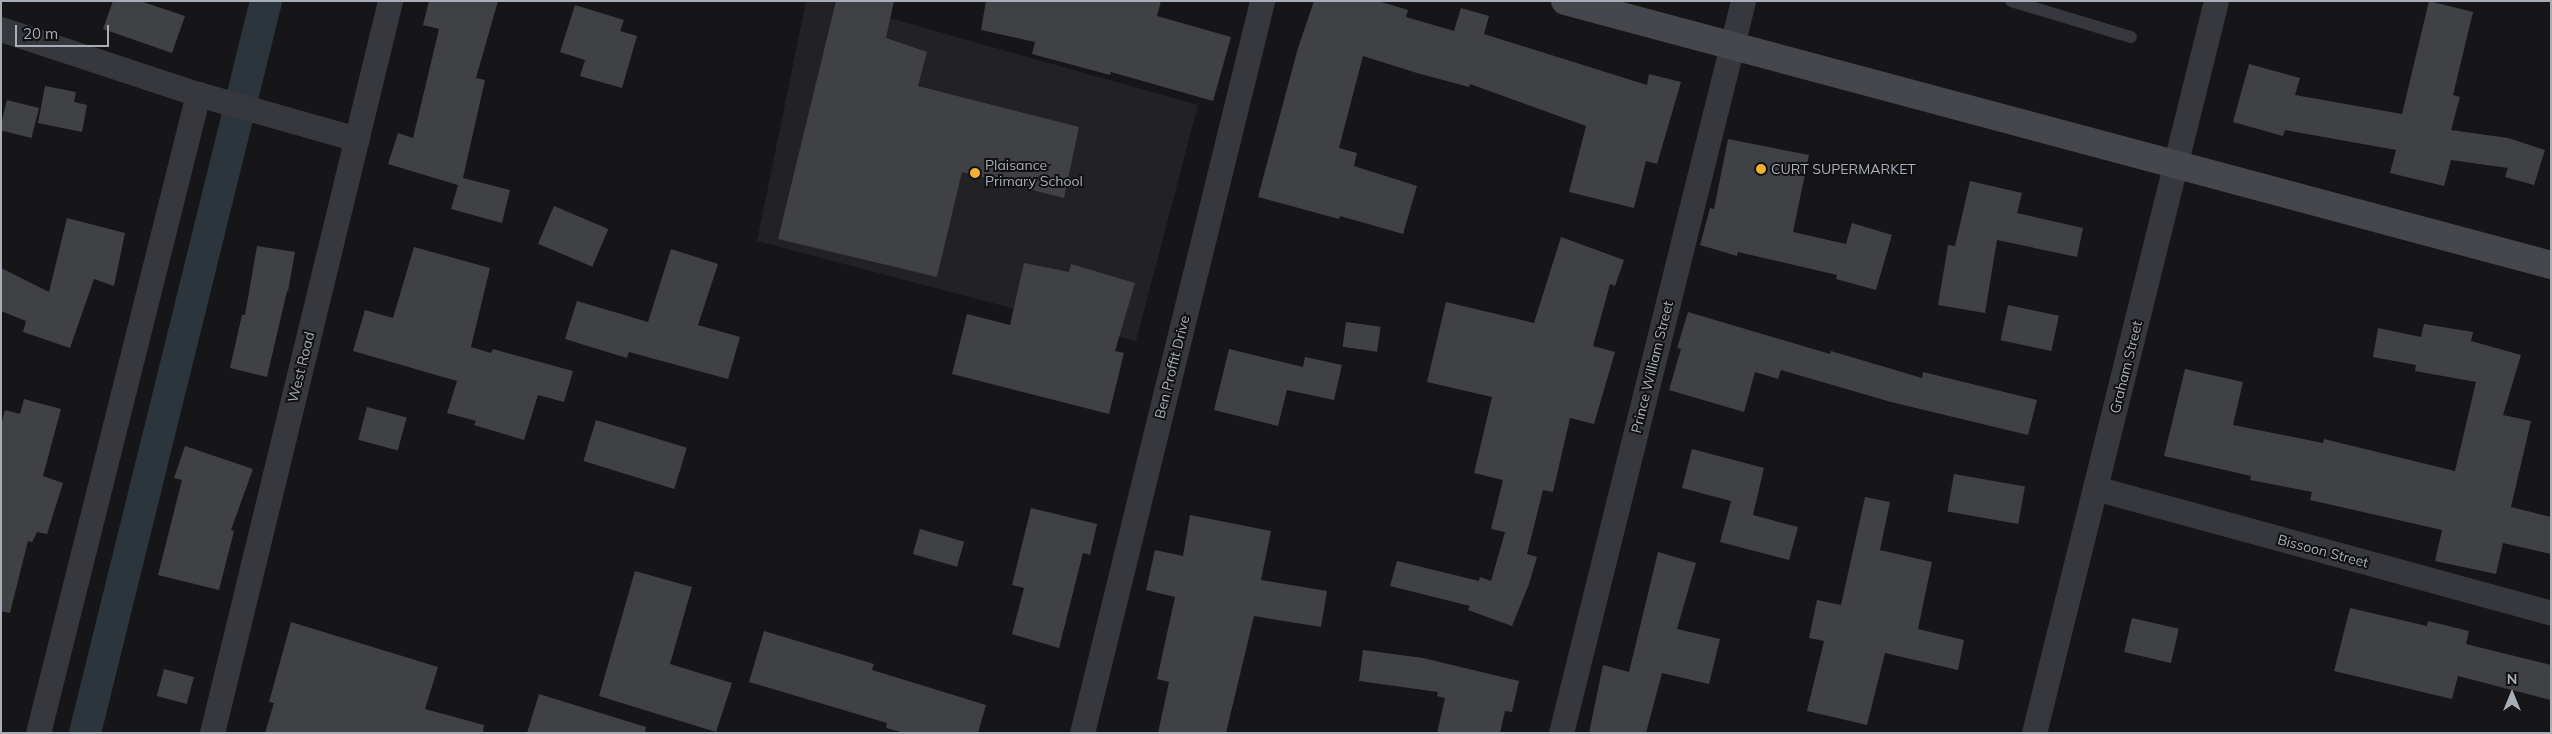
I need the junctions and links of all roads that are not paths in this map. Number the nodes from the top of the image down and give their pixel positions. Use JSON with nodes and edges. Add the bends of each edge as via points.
{"nodes":[{"id":1,"x":390,"y":1,"type":"edge"},
{"id":2,"x":1262,"y":1,"type":"edge"},
{"id":3,"x":1564,"y":1,"type":"edge"},
{"id":4,"x":1743,"y":1,"type":"edge"},
{"id":5,"x":2011,"y":1,"type":"edge"},
{"id":6,"x":2216,"y":1,"type":"edge"},
{"id":7,"x":1,"y":29,"type":"edge"},
{"id":8,"x":2131,"y":37,"type":"dead end"},
{"id":9,"x":1732,"y":47,"type":"junction"},
{"id":10,"x":198,"y":94,"type":"junction"},
{"id":11,"x":356,"y":139,"type":"junction"},
{"id":12,"x":2176,"y":166,"type":"junction"},
{"id":13,"x":2551,"y":265,"type":"edge"},
{"id":14,"x":2095,"y":488,"type":"junction"},
{"id":15,"x":2551,"y":613,"type":"edge"},
{"id":16,"x":38,"y":733,"type":"edge"},
{"id":17,"x":212,"y":733,"type":"edge"},
{"id":18,"x":1082,"y":733,"type":"edge"},
{"id":19,"x":1560,"y":733,"type":"edge"},
{"id":20,"x":2034,"y":733,"type":"edge"}],
"edges":[{"from":1,"to":11,"type":"street","name":"West Road"},
{"from":2,"to":18,"type":"street","name":"Ben Proffit Drive"},
{"from":3,"to":9,"type":"main road"},
{"from":4,"to":9,"type":"street","name":"Prince William Street"},
{"from":5,"to":8,"type":"lane"},
{"from":6,"to":12,"type":"street","name":"Graham Street"},
{"from":7,"to":10,"type":"street"},
{"from":9,"to":12,"type":"main road"},
{"from":9,"to":19,"type":"street","name":"Prince William Street"},
{"from":10,"to":11,"type":"street"},
{"from":10,"to":16,"type":"street"},
{"from":11,"to":17,"type":"street","name":"West Road"},
{"from":12,"to":13,"type":"main road"},
{"from":12,"to":14,"type":"street","name":"Graham Street"},
{"from":14,"to":15,"type":"street","name":"Bissoon Street"},
{"from":14,"to":20,"type":"street","name":"Graham Street"}]}
